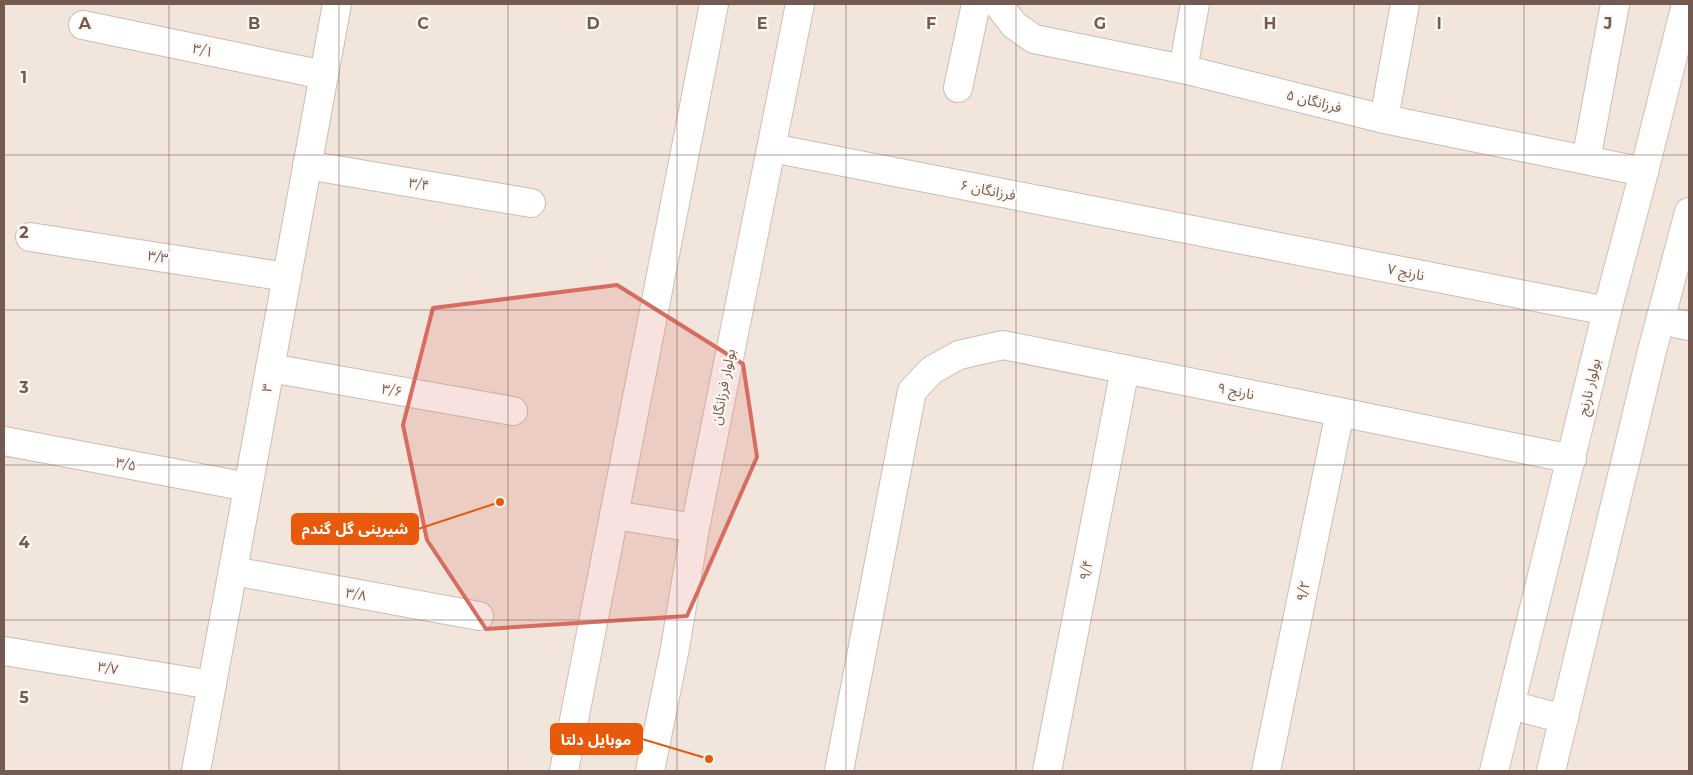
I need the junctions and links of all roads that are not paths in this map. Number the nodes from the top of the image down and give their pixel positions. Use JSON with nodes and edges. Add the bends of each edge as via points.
{"nodes":[{"id":1,"x":337,"y":4,"type":"edge"},
{"id":2,"x":714,"y":4,"type":"edge"},
{"id":3,"x":800,"y":4,"type":"edge"},
{"id":4,"x":976,"y":4,"type":"edge"},
{"id":5,"x":998,"y":4,"type":"edge"},
{"id":6,"x":1195,"y":4,"type":"edge"},
{"id":7,"x":1406,"y":4,"type":"edge"},
{"id":8,"x":1616,"y":4,"type":"edge"},
{"id":9,"x":1686,"y":4,"type":"edge"},
{"id":10,"x":83,"y":25,"type":"dead end"},
{"id":11,"x":1183,"y":69,"type":"junction"},
{"id":12,"x":324,"y":75,"type":"junction"},
{"id":13,"x":958,"y":88,"type":"dead end"},
{"id":14,"x":1384,"y":118,"type":"junction"},
{"id":15,"x":772,"y":148,"type":"junction"},
{"id":16,"x":1586,"y":160,"type":"junction"},
{"id":17,"x":307,"y":165,"type":"junction"},
{"id":18,"x":1644,"y":172,"type":"junction"},
{"id":19,"x":531,"y":204,"type":"dead end"},
{"id":20,"x":1689,"y":212,"type":"edge"},
{"id":21,"x":1205,"y":232,"type":"joint"},
{"id":22,"x":30,"y":237,"type":"dead end"},
{"id":23,"x":287,"y":277,"type":"junction"},
{"id":24,"x":1607,"y":311,"type":"junction"},
{"id":25,"x":1660,"y":320,"type":"junction"},
{"id":26,"x":1689,"y":326,"type":"edge"},
{"id":27,"x":270,"y":368,"type":"junction"},
{"id":28,"x":1125,"y":369,"type":"junction"},
{"id":29,"x":513,"y":411,"type":"dead end"},
{"id":30,"x":1340,"y":412,"type":"junction"},
{"id":31,"x":4,"y":440,"type":"edge"},
{"id":32,"x":1572,"y":459,"type":"junction"},
{"id":33,"x":248,"y":487,"type":"junction"},
{"id":34,"x":614,"y":515,"type":"junction"},
{"id":35,"x":695,"y":528,"type":"junction"},
{"id":36,"x":233,"y":571,"type":"junction"},
{"id":37,"x":479,"y":616,"type":"dead end"},
{"id":38,"x":4,"y":650,"type":"edge"},
{"id":39,"x":212,"y":685,"type":"junction"},
{"id":40,"x":1511,"y":705,"type":"junction"},
{"id":41,"x":1564,"y":719,"type":"junction"},
{"id":42,"x":196,"y":771,"type":"edge"},
{"id":43,"x":564,"y":771,"type":"edge"},
{"id":44,"x":650,"y":771,"type":"edge"},
{"id":45,"x":839,"y":771,"type":"edge"},
{"id":46,"x":1047,"y":771,"type":"edge"},
{"id":47,"x":1266,"y":771,"type":"edge"},
{"id":48,"x":1494,"y":771,"type":"edge"},
{"id":49,"x":1551,"y":771,"type":"edge"}],
"edges":[{"from":1,"to":12,"type":"street","name":"۳"},
{"from":2,"to":34,"type":"street"},
{"from":3,"to":15,"type":"street","name":"بولوار فرزانگان"},
{"from":4,"to":13,"type":"street"},
{"from":5,"to":11,"type":"street","name":"فرزانگان ۵","via":[[1014,25],[1034,39]]},
{"from":6,"to":11,"type":"street"},
{"from":7,"to":14,"type":"street"},
{"from":8,"to":16,"type":"street"},
{"from":9,"to":18,"type":"street","name":"بولوار نارنج"},
{"from":10,"to":12,"type":"street","name":"۳/۱"},
{"from":11,"to":14,"type":"street","name":"فرزانگان ۵"},
{"from":12,"to":17,"type":"street","name":"۳"},
{"from":14,"to":16,"type":"street","name":"فرزانگان ۵"},
{"from":15,"to":21,"type":"street","name":"فرزانگان ۶"},
{"from":15,"to":35,"type":"street","name":"بولوار فرزانگان"},
{"from":16,"to":18,"type":"street","name":"فرزانگان ۵"},
{"from":17,"to":19,"type":"street","name":"۳/۴"},
{"from":17,"to":23,"type":"street","name":"۳"},
{"from":18,"to":24,"type":"street","name":"بولوار نارنج"},
{"from":20,"to":25,"type":"street"},
{"from":21,"to":24,"type":"street","name":"نارنج ۷"},
{"from":22,"to":23,"type":"street","name":"۳/۳"},
{"from":23,"to":27,"type":"street","name":"۳"},
{"from":24,"to":32,"type":"street","name":"بولوار نارنج"},
{"from":25,"to":26,"type":"street"},
{"from":25,"to":41,"type":"street"},
{"from":27,"to":29,"type":"street","name":"۳/۶"},
{"from":27,"to":33,"type":"street","name":"۳"},
{"from":28,"to":30,"type":"street","name":"نارنج ۹"},
{"from":28,"to":45,"type":"street","name":"نارنج ۹","via":[[1003,345],[958,354],[932,370],[912,391]]},
{"from":28,"to":46,"type":"street","name":"۹/۴"},
{"from":30,"to":32,"type":"street","name":"نارنج ۹"},
{"from":30,"to":47,"type":"street","name":"۹/۲"},
{"from":31,"to":33,"type":"street","name":"۳/۵"},
{"from":32,"to":40,"type":"street","name":"بولوار نارنج"},
{"from":33,"to":36,"type":"street","name":"۳"},
{"from":34,"to":35,"type":"street"},
{"from":34,"to":43,"type":"street"},
{"from":35,"to":44,"type":"street","name":"بولوار فرزانگان"},
{"from":36,"to":37,"type":"street","name":"۳/۸"},
{"from":36,"to":39,"type":"street","name":"۳"},
{"from":38,"to":39,"type":"street","name":"۳/۷"},
{"from":39,"to":42,"type":"street","name":"۳"},
{"from":40,"to":41,"type":"street"},
{"from":40,"to":48,"type":"street","name":"بولوار نارنج"},
{"from":41,"to":49,"type":"street"}]}
